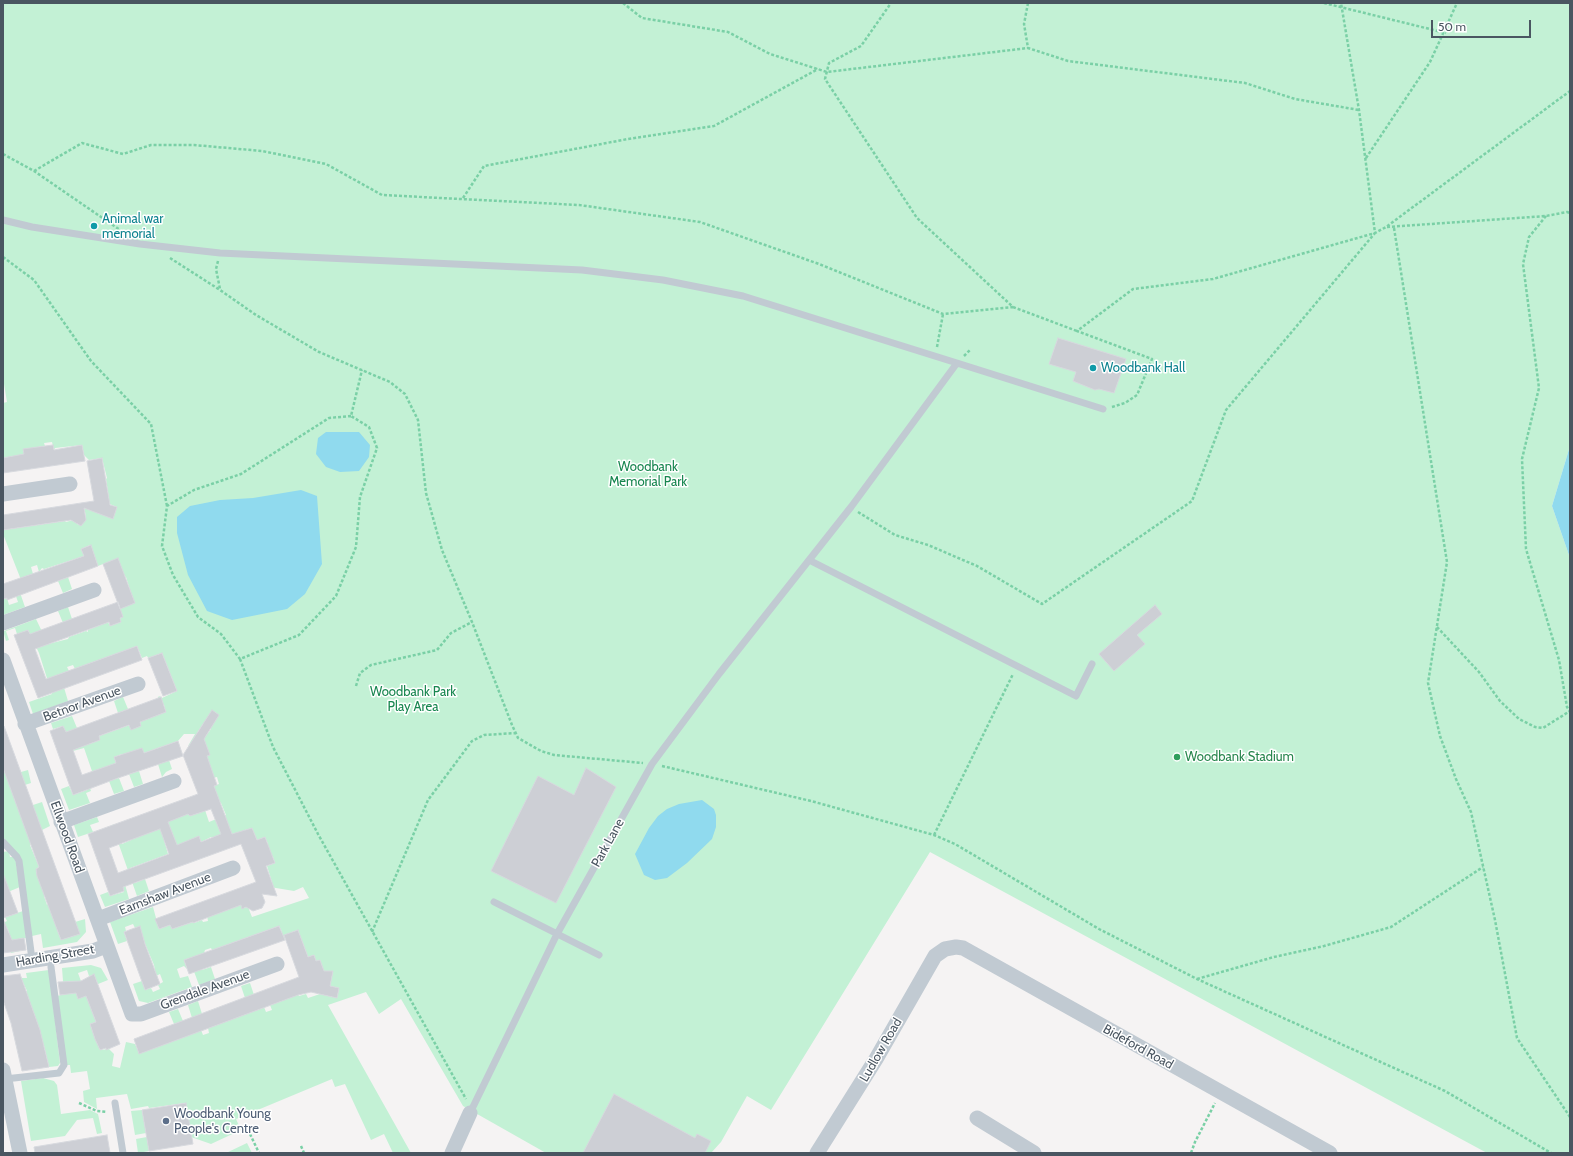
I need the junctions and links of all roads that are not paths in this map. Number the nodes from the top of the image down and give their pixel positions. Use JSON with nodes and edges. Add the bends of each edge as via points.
{"nodes":[{"id":1,"x":3,"y":220,"type":"edge"},
{"id":2,"x":957,"y":363,"type":"junction"},
{"id":3,"x":1103,"y":410,"type":"road end"},
{"id":4,"x":70,"y":484,"type":"dead end"},
{"id":5,"x":3,"y":494,"type":"edge"},
{"id":6,"x":809,"y":560,"type":"junction"},
{"id":7,"x":94,"y":590,"type":"dead end"},
{"id":8,"x":3,"y":623,"type":"edge"},
{"id":9,"x":3,"y":660,"type":"edge"},
{"id":10,"x":1092,"y":664,"type":"dead end"},
{"id":11,"x":138,"y":684,"type":"dead end"},
{"id":12,"x":25,"y":724,"type":"junction"},
{"id":13,"x":174,"y":781,"type":"dead end"},
{"id":14,"x":61,"y":822,"type":"junction"},
{"id":15,"x":3,"y":842,"type":"edge"},
{"id":16,"x":233,"y":868,"type":"dead end"},
{"id":17,"x":494,"y":902,"type":"dead end"},
{"id":18,"x":98,"y":919,"type":"junction"},
{"id":19,"x":557,"y":934,"type":"junction"},
{"id":20,"x":106,"y":946,"type":"junction"},
{"id":21,"x":945,"y":949,"type":"joint"},
{"id":22,"x":30,"y":952,"type":"dead end"},
{"id":23,"x":599,"y":955,"type":"dead end"},
{"id":24,"x":277,"y":964,"type":"dead end"},
{"id":25,"x":3,"y":965,"type":"edge"},
{"id":26,"x":51,"y":967,"type":"dead end"},
{"id":27,"x":132,"y":1014,"type":"joint"},
{"id":28,"x":4,"y":1075,"type":"edge"},
{"id":29,"x":115,"y":1103,"type":"dead end"},
{"id":30,"x":471,"y":1111,"type":"joint"},
{"id":31,"x":977,"y":1118,"type":"dead end"},
{"id":32,"x":819,"y":1152,"type":"edge"},
{"id":33,"x":20,"y":1153,"type":"edge"},
{"id":34,"x":123,"y":1153,"type":"edge"},
{"id":35,"x":452,"y":1153,"type":"edge"},
{"id":36,"x":1034,"y":1153,"type":"edge"},
{"id":37,"x":1330,"y":1153,"type":"edge"}],
"edges":[{"from":1,"to":2,"type":"lane","via":[[140,244],[220,253],[582,270],[663,280],[743,296]]},
{"from":2,"to":3,"type":"lane"},
{"from":2,"to":6,"type":"lane","name":"Park Lane"},
{"from":4,"to":5,"type":"street"},
{"from":6,"to":10,"type":"lane","via":[[1076,696]]},
{"from":6,"to":19,"type":"lane","name":"Park Lane","via":[[652,764]]},
{"from":7,"to":8,"type":"street"},
{"from":9,"to":12,"type":"street","name":"Ellwood Road"},
{"from":11,"to":12,"type":"street","name":"Betnor Avenue"},
{"from":12,"to":14,"type":"street","name":"Ellwood Road"},
{"from":13,"to":14,"type":"street"},
{"from":14,"to":18,"type":"street","name":"Ellwood Road"},
{"from":15,"to":22,"type":"lane","via":[[19,861]]},
{"from":16,"to":18,"type":"street","name":"Earnshaw Avenue"},
{"from":17,"to":19,"type":"lane"},
{"from":18,"to":20,"type":"street","name":"Ellwood Road"},
{"from":19,"to":23,"type":"lane"},
{"from":19,"to":30,"type":"lane","name":"Park Lane"},
{"from":20,"to":25,"type":"street","name":"Harding Street","via":[[94,951]]},
{"from":20,"to":27,"type":"street","name":"Ellwood Road"},
{"from":21,"to":32,"type":"street","name":"Ludlow Road","via":[[935,956]]},
{"from":21,"to":37,"type":"street","name":"Bideford Road","via":[[963,948]]},
{"from":24,"to":27,"type":"street","name":"Grendale Avenue","via":[[141,1014]]},
{"from":26,"to":28,"type":"lane","via":[[64,1065],[59,1073]]},
{"from":28,"to":33,"type":"street"},
{"from":29,"to":34,"type":"lane"},
{"from":30,"to":35,"type":"street","name":"Park Lane"},
{"from":31,"to":36,"type":"street"}]}
